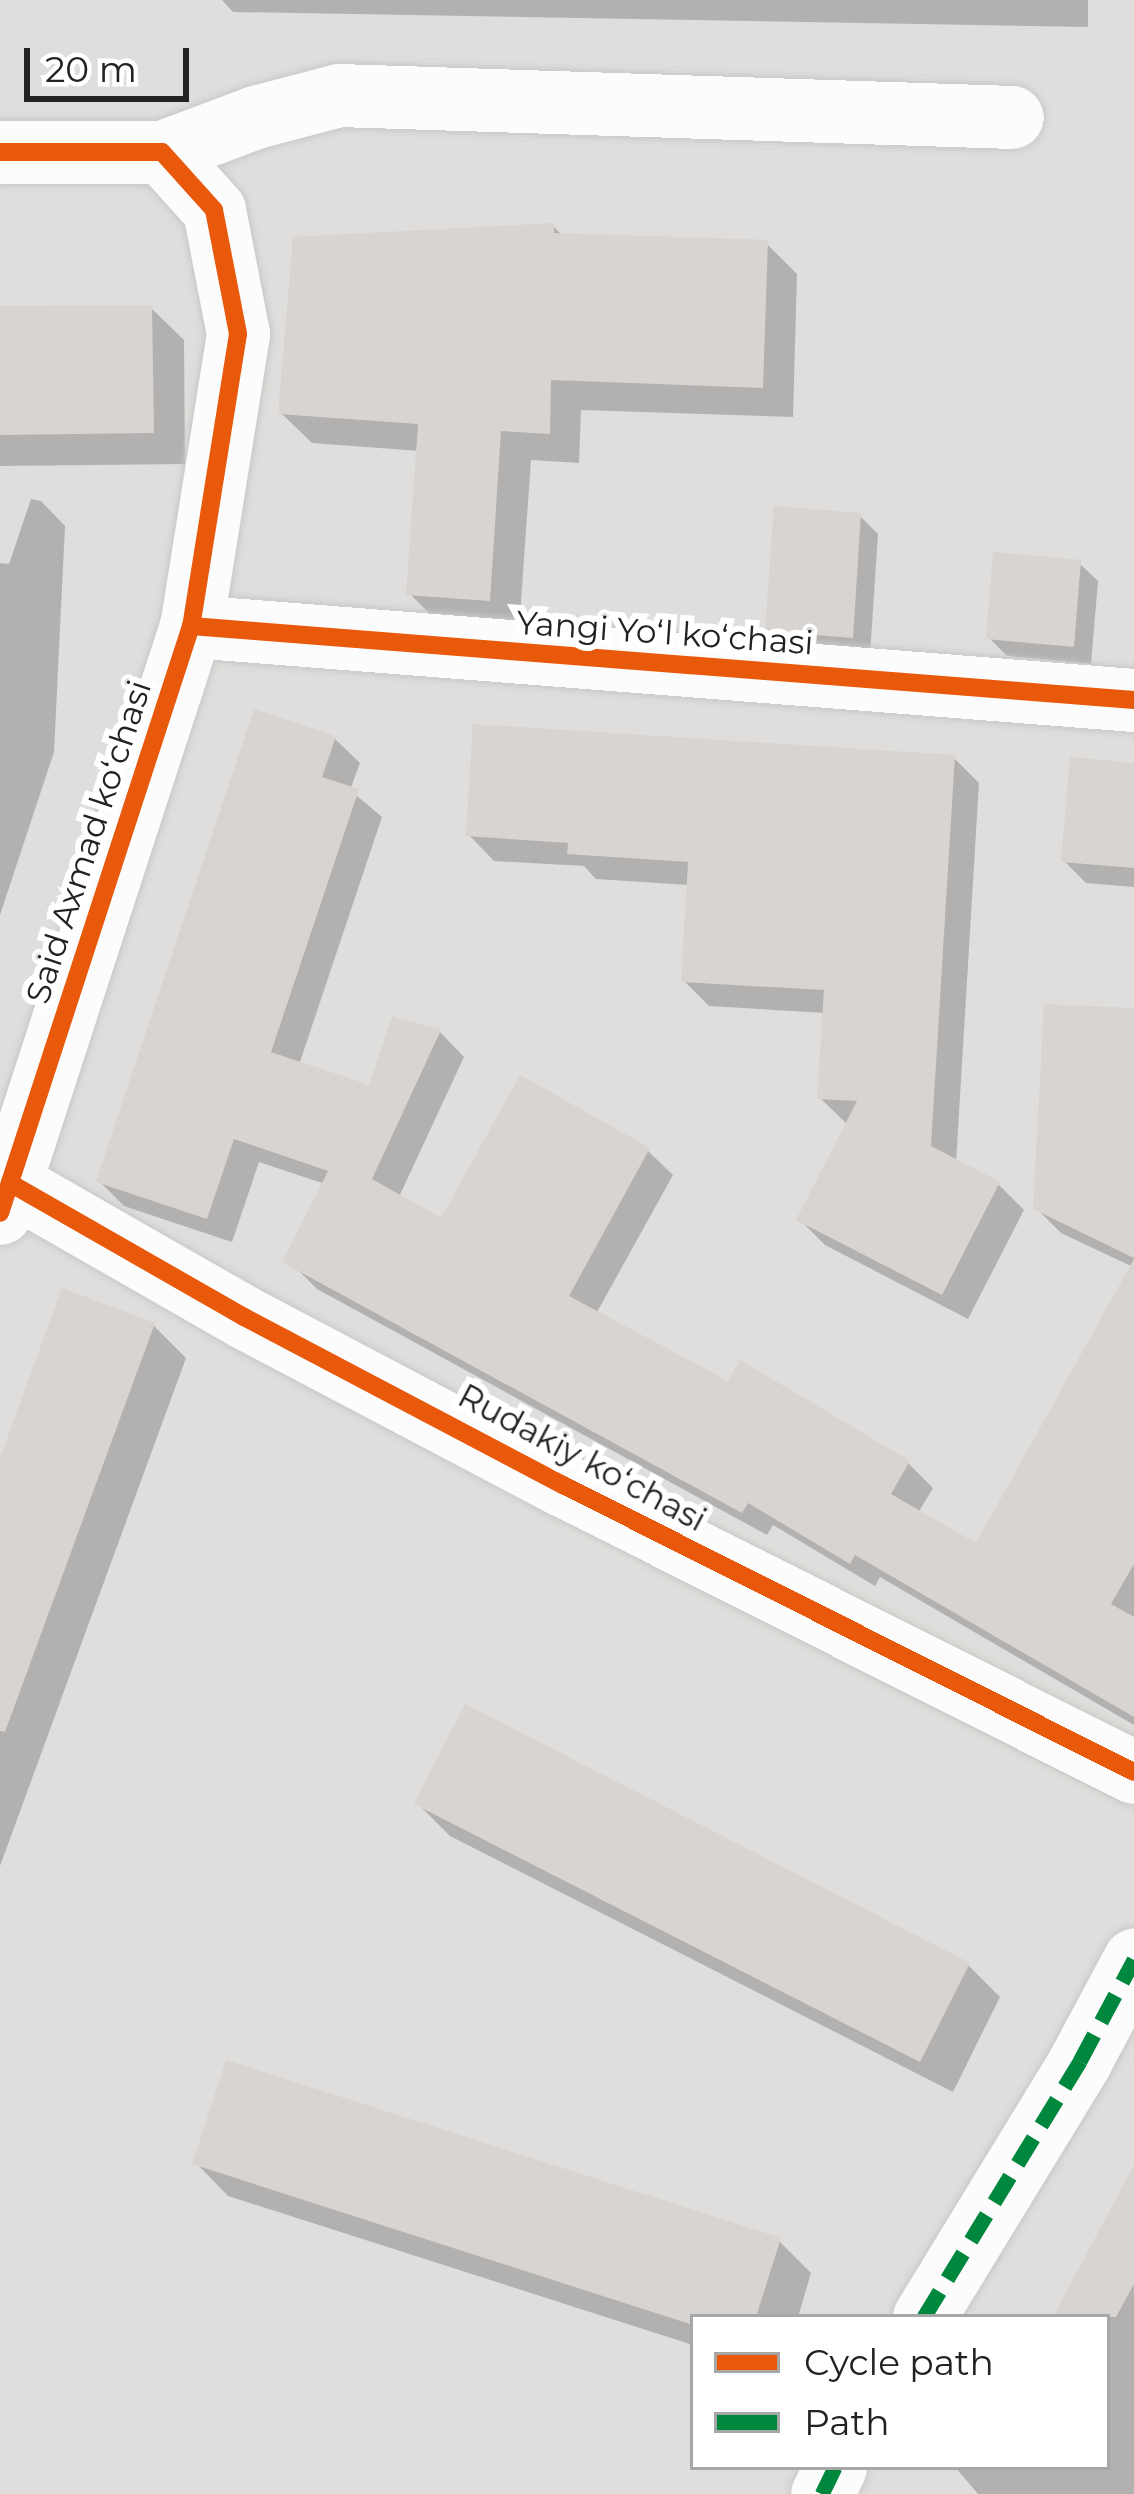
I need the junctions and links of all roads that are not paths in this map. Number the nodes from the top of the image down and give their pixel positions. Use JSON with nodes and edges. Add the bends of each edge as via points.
{"nodes":[{"id":1,"x":1012,"y":117,"type":"dead end"},
{"id":2,"x":0,"y":152,"type":"edge"},
{"id":3,"x":162,"y":152,"type":"junction"},
{"id":4,"x":191,"y":626,"type":"junction"},
{"id":5,"x":1134,"y":700,"type":"edge"},
{"id":6,"x":5,"y":1198,"type":"edge"},
{"id":7,"x":1134,"y":1772,"type":"edge"},
{"id":8,"x":1134,"y":1960,"type":"edge"},
{"id":9,"x":926,"y":2314,"type":"edge"}],
"edges":[{"from":1,"to":3,"type":"street","via":[[339,95]]},
{"from":2,"to":3,"type":"street"},
{"from":3,"to":4,"type":"street","name":"Said Axmad koʻchasi","via":[[214,210],[238,334]]},
{"from":4,"to":5,"type":"street","name":"Yangi Yoʻl koʻchasi"},
{"from":4,"to":6,"type":"street","name":"Said Axmad koʻchasi"},
{"from":6,"to":7,"type":"street","name":"Rudakiy koʻchasi"},
{"from":8,"to":9,"type":"street"}]}
